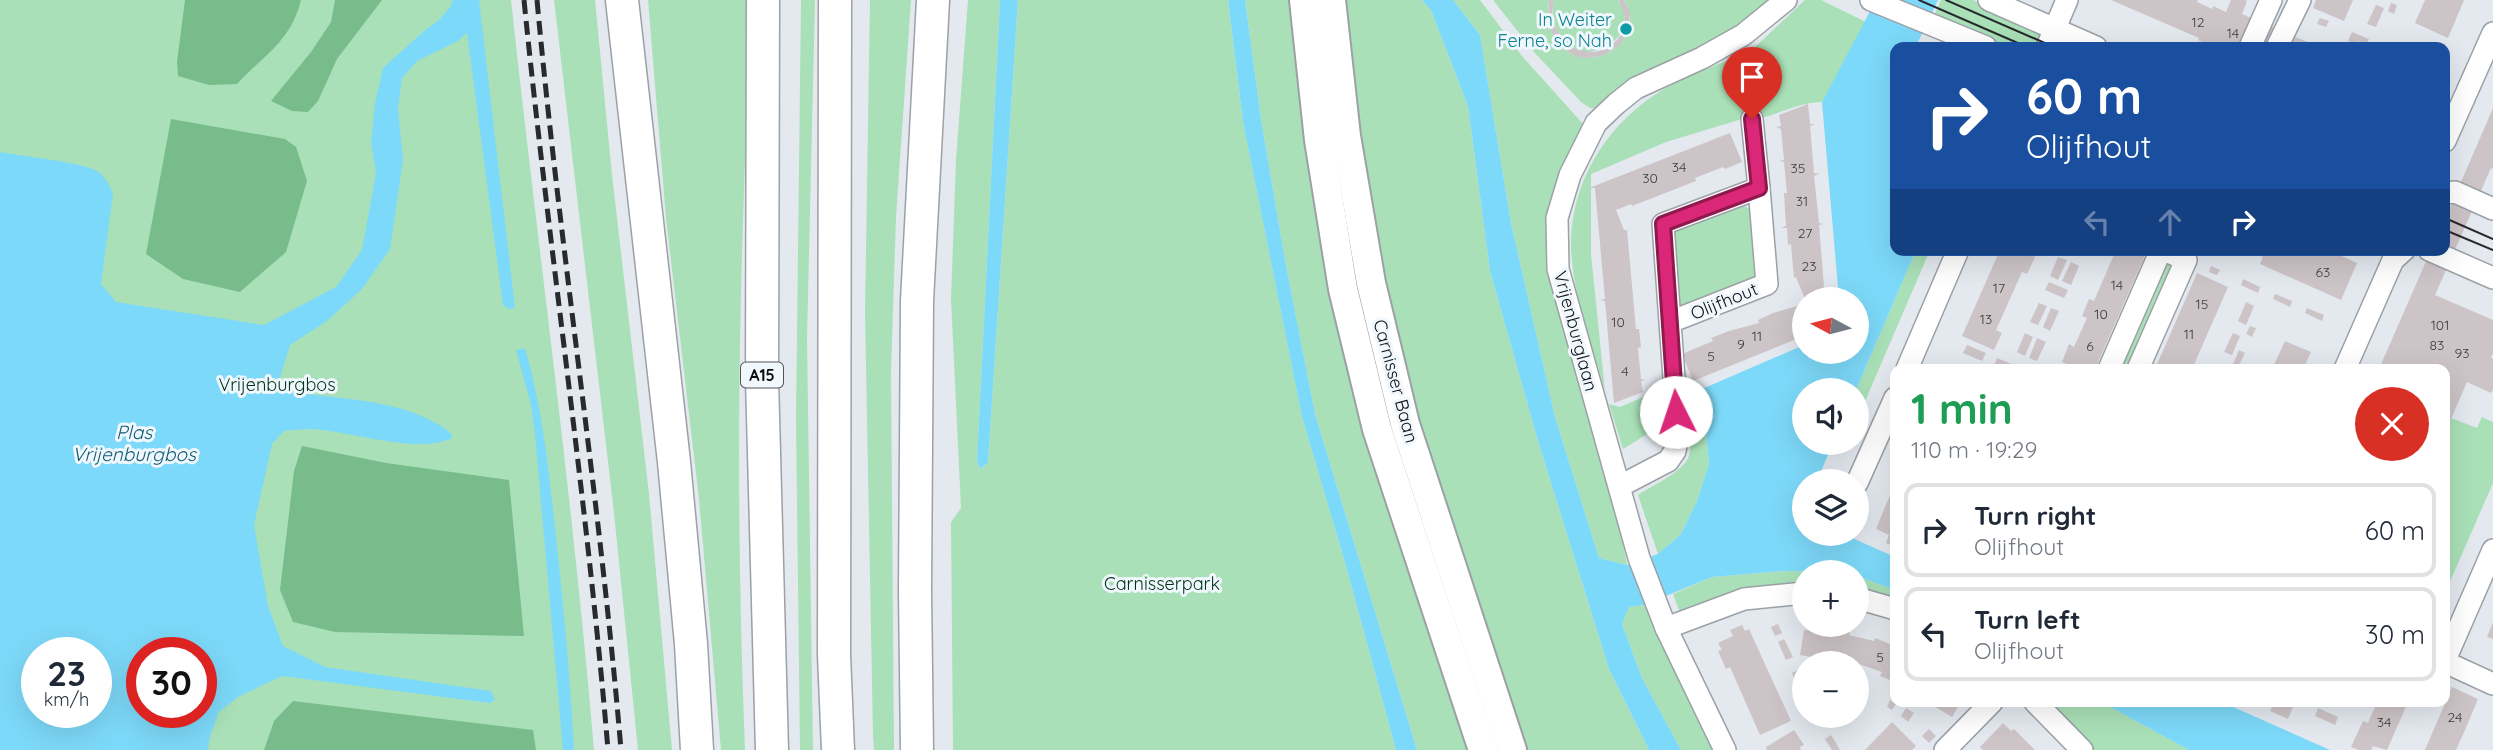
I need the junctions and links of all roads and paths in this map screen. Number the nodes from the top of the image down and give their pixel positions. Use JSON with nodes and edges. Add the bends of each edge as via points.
{"nodes":[{"id":1,"x":763,"y":0,"type":"edge"},
{"id":2,"x":835,"y":0,"type":"edge"},
{"id":3,"x":933,"y":0,"type":"edge"},
{"id":4,"x":1304,"y":0,"type":"edge"},
{"id":5,"x":1331,"y":0,"type":"edge"},
{"id":6,"x":1786,"y":0,"type":"edge"},
{"id":7,"x":1989,"y":0,"type":"edge"},
{"id":8,"x":2067,"y":0,"type":"edge"},
{"id":9,"x":2273,"y":0,"type":"edge"},
{"id":10,"x":1872,"y":1,"type":"edge"},
{"id":11,"x":2298,"y":5,"type":"edge"},
{"id":12,"x":624,"y":9,"type":"edge"},
{"id":13,"x":2493,"y":33,"type":"edge"},
{"id":14,"x":2051,"y":38,"type":"edge"},
{"id":15,"x":1974,"y":42,"type":"edge"},
{"id":16,"x":2071,"y":42,"type":"edge"},
{"id":17,"x":2252,"y":42,"type":"edge"},
{"id":18,"x":2280,"y":42,"type":"edge"},
{"id":19,"x":1752,"y":119,"type":"dead end"},
{"id":20,"x":2450,"y":130,"type":"edge"},
{"id":21,"x":1759,"y":188,"type":"junction"},
{"id":22,"x":2450,"y":192,"type":"edge"},
{"id":23,"x":2493,"y":209,"type":"edge"},
{"id":24,"x":1955,"y":256,"type":"edge"},
{"id":25,"x":2159,"y":256,"type":"edge"},
{"id":26,"x":2188,"y":256,"type":"edge"},
{"id":27,"x":2397,"y":256,"type":"edge"},
{"id":28,"x":2443,"y":256,"type":"edge"},
{"id":29,"x":2493,"y":278,"type":"edge"},
{"id":30,"x":1670,"y":322,"type":"junction"},
{"id":31,"x":1910,"y":364,"type":"edge"},
{"id":32,"x":2111,"y":364,"type":"edge"},
{"id":33,"x":2140,"y":364,"type":"edge"},
{"id":34,"x":2347,"y":364,"type":"edge"},
{"id":35,"x":1890,"y":424,"type":"edge"},
{"id":36,"x":1865,"y":469,"type":"edge"},
{"id":37,"x":1620,"y":486,"type":"junction"},
{"id":38,"x":2493,"y":550,"type":"edge"},
{"id":39,"x":1792,"y":594,"type":"edge"},
{"id":40,"x":1869,"y":601,"type":"edge"},
{"id":41,"x":1890,"y":608,"type":"edge"},
{"id":42,"x":1666,"y":628,"type":"junction"},
{"id":43,"x":2450,"y":649,"type":"edge"},
{"id":44,"x":2450,"y":663,"type":"edge"},
{"id":45,"x":2493,"y":684,"type":"edge"},
{"id":46,"x":1987,"y":707,"type":"edge"},
{"id":47,"x":2040,"y":707,"type":"edge"},
{"id":48,"x":697,"y":750,"type":"edge"},
{"id":49,"x":772,"y":750,"type":"edge"},
{"id":50,"x":838,"y":750,"type":"edge"},
{"id":51,"x":917,"y":750,"type":"edge"},
{"id":52,"x":1483,"y":750,"type":"edge"},
{"id":53,"x":1512,"y":750,"type":"edge"},
{"id":54,"x":1726,"y":750,"type":"edge"},
{"id":55,"x":1945,"y":750,"type":"edge"},
{"id":56,"x":2082,"y":750,"type":"edge"}],
"edges":[{"from":1,"to":49,"type":"highway","number":"A15","via":[[762,379]]},
{"from":2,"to":50,"type":"highway","via":[[834,655]]},
{"from":3,"to":51,"type":"highway","via":[[916,301]]},
{"from":4,"to":52,"type":"main road","name":"Carnisser Baan","via":[[1319,140],[1341,276],[1370,404]]},
{"from":5,"to":53,"type":"main road","name":"Carnisser Baan","via":[[1346,136],[1371,283],[1405,424]]},
{"from":6,"to":37,"type":"street","name":"Vrijenburglaan","via":[[1743,35],[1636,88],[1616,104],[1596,123],[1570,175],[1558,218],[1558,269]]},
{"from":7,"to":14,"type":"street"},
{"from":8,"to":14,"type":"street"},
{"from":9,"to":11,"type":"street"},
{"from":9,"to":17,"type":"street"},
{"from":10,"to":15,"type":"street"},
{"from":11,"to":18,"type":"street"},
{"from":12,"to":48,"type":"highway","via":[[674,462]]},
{"from":13,"to":20,"type":"street"},
{"from":14,"to":16,"type":"street"},
{"from":19,"to":21,"type":"street","name":"Olijfhout"},
{"from":21,"to":30,"type":"street","name":"Olijfhout","via":[[1767,284]]},
{"from":21,"to":30,"type":"street","name":"Olijfhout","via":[[1663,224]]},
{"from":22,"to":23,"type":"street"},
{"from":24,"to":31,"type":"street"},
{"from":25,"to":32,"type":"street"},
{"from":26,"to":33,"type":"street"},
{"from":27,"to":34,"type":"street"},
{"from":28,"to":29,"type":"street"},
{"from":30,"to":37,"type":"street","name":"Olijfhout","via":[[1678,434],[1675,451],[1668,461]]},
{"from":35,"to":36,"type":"street"},
{"from":37,"to":42,"type":"street","name":"Vrijenburglaan","via":[[1639,558]]},
{"from":38,"to":43,"type":"street"},
{"from":39,"to":42,"type":"street","via":[[1744,599]]},
{"from":40,"to":41,"type":"street"},
{"from":42,"to":54,"type":"street","name":"Vrijenburglaan"},
{"from":44,"to":45,"type":"street"},
{"from":46,"to":55,"type":"street"},
{"from":47,"to":56,"type":"street"}]}
